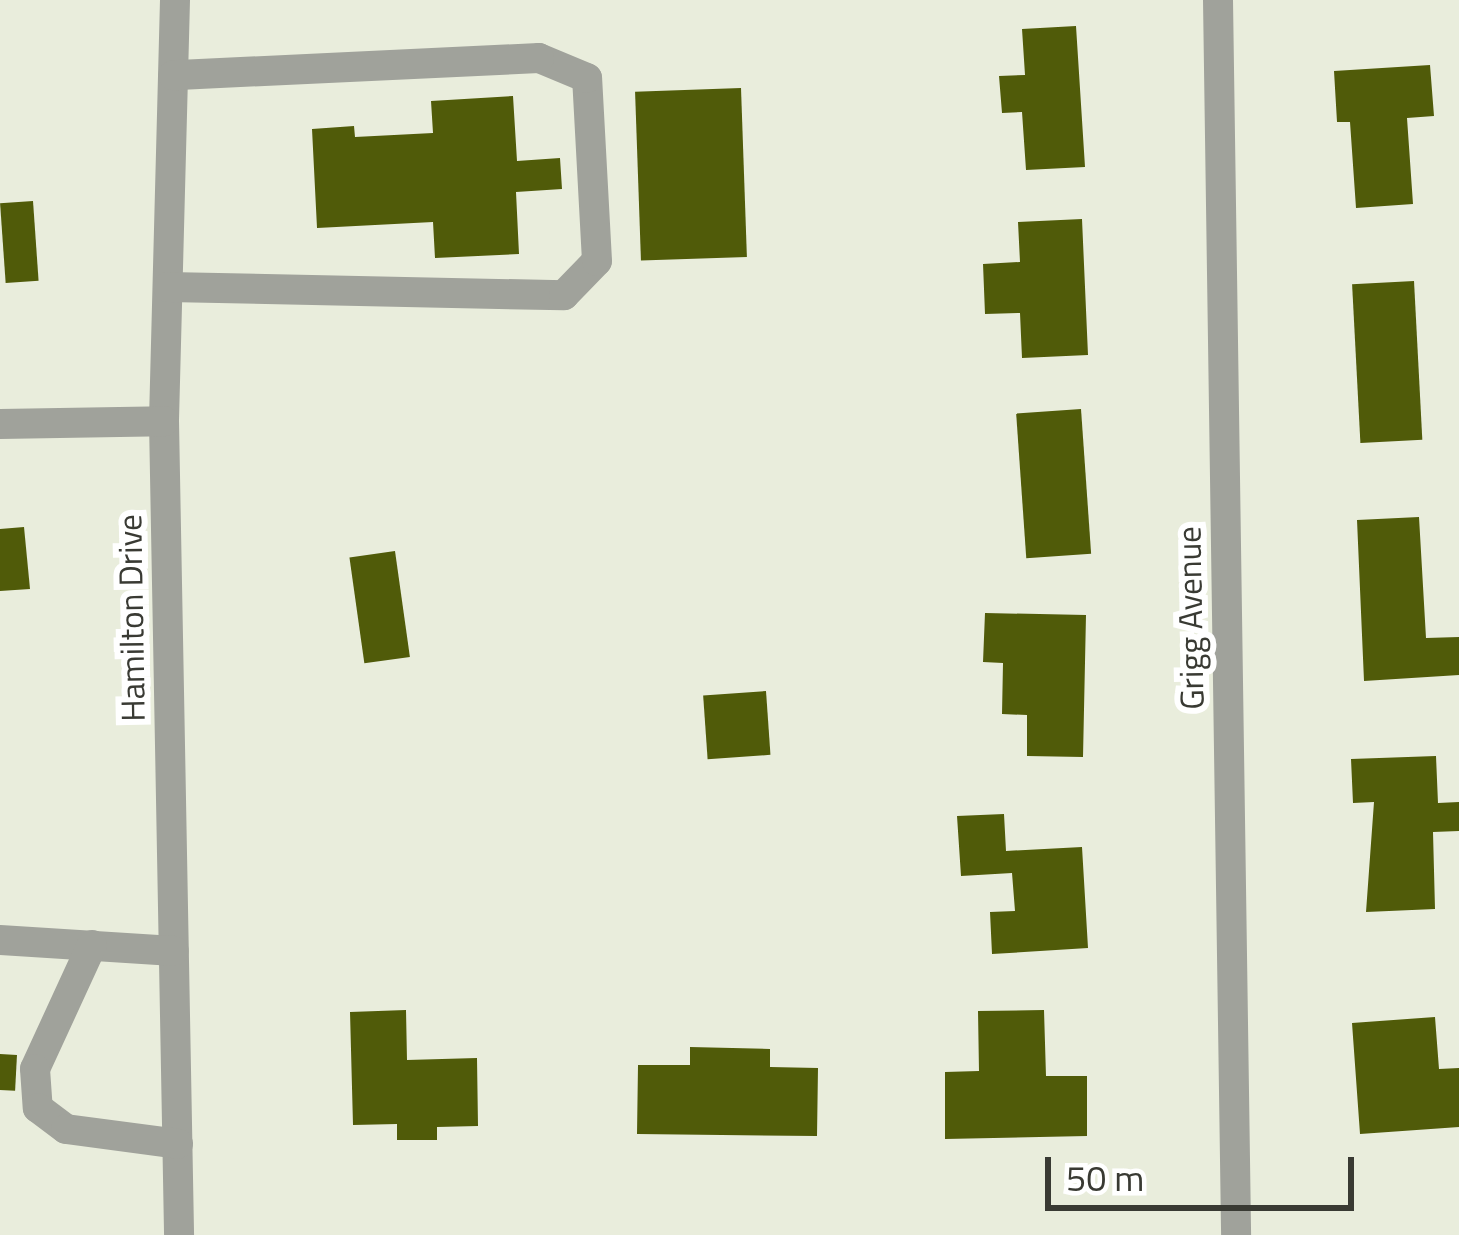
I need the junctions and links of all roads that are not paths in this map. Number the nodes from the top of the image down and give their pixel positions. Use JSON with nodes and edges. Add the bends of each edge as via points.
{"nodes":[{"id":1,"x":175,"y":0,"type":"edge"},
{"id":2,"x":1218,"y":0,"type":"edge"},
{"id":3,"x":173,"y":76,"type":"junction"},
{"id":4,"x":168,"y":287,"type":"junction"},
{"id":5,"x":164,"y":422,"type":"junction"},
{"id":6,"x":0,"y":424,"type":"edge"},
{"id":7,"x":0,"y":940,"type":"edge"},
{"id":8,"x":92,"y":945,"type":"junction"},
{"id":9,"x":175,"y":950,"type":"junction"},
{"id":10,"x":178,"y":1144,"type":"junction"},
{"id":11,"x":179,"y":1235,"type":"edge"},
{"id":12,"x":1237,"y":1235,"type":"edge"}],
"edges":[{"from":1,"to":3,"type":"street","name":"Hamilton Drive"},
{"from":2,"to":12,"type":"street","name":"Grigg Avenue"},
{"from":3,"to":4,"type":"street","name":"Hamilton Drive"},
{"from":3,"to":4,"type":"street","via":[[539,58],[587,78],[597,261],[564,295]]},
{"from":4,"to":5,"type":"street","name":"Hamilton Drive"},
{"from":5,"to":6,"type":"street"},
{"from":5,"to":9,"type":"street","name":"Hamilton Drive"},
{"from":7,"to":8,"type":"street"},
{"from":8,"to":9,"type":"street"},
{"from":8,"to":10,"type":"street","via":[[35,1069],[38,1108],[66,1129]]},
{"from":9,"to":10,"type":"street","name":"Hamilton Drive"},
{"from":10,"to":11,"type":"street","name":"Hamilton Drive"}]}
